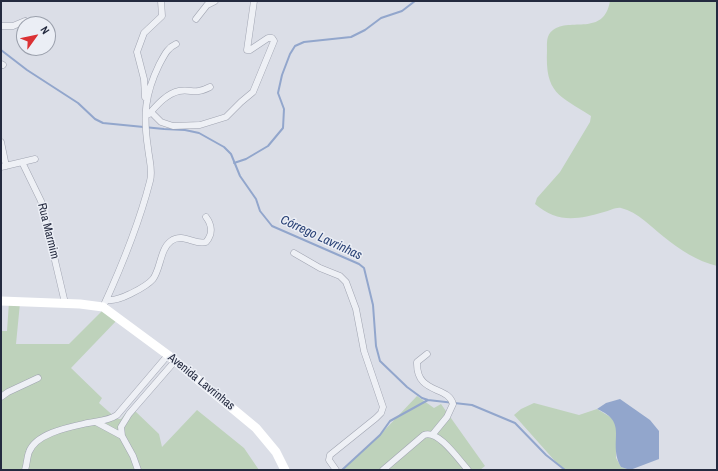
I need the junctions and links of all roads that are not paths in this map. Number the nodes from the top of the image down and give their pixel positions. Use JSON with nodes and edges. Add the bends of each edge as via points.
{"nodes":[{"id":1,"x":161,"y":1,"type":"edge"},
{"id":2,"x":215,"y":1,"type":"edge"},
{"id":3,"x":254,"y":1,"type":"edge"},
{"id":4,"x":196,"y":19,"type":"dead end"},
{"id":5,"x":16,"y":25,"type":"edge"},
{"id":6,"x":1,"y":26,"type":"edge"},
{"id":7,"x":176,"y":44,"type":"dead end"},
{"id":8,"x":210,"y":87,"type":"dead end"},
{"id":9,"x":146,"y":100,"type":"junction"},
{"id":10,"x":151,"y":112,"type":"junction"},
{"id":11,"x":145,"y":118,"type":"junction"},
{"id":12,"x":1,"y":142,"type":"edge"},
{"id":13,"x":35,"y":159,"type":"dead end"},
{"id":14,"x":22,"y":162,"type":"junction"},
{"id":15,"x":4,"y":167,"type":"edge"},
{"id":16,"x":206,"y":217,"type":"dead end"},
{"id":17,"x":294,"y":253,"type":"dead end"},
{"id":18,"x":1,"y":301,"type":"edge"},
{"id":19,"x":65,"y":303,"type":"junction"},
{"id":20,"x":105,"y":304,"type":"junction"},
{"id":21,"x":427,"y":354,"type":"dead end"},
{"id":22,"x":171,"y":358,"type":"junction"},
{"id":23,"x":38,"y":378,"type":"dead end"},
{"id":24,"x":1,"y":397,"type":"edge"},
{"id":25,"x":96,"y":422,"type":"junction"},
{"id":26,"x":433,"y":434,"type":"junction"},
{"id":27,"x":122,"y":436,"type":"junction"},
{"id":28,"x":25,"y":470,"type":"edge"},
{"id":29,"x":138,"y":470,"type":"edge"},
{"id":30,"x":285,"y":470,"type":"edge"},
{"id":31,"x":336,"y":470,"type":"edge"},
{"id":32,"x":383,"y":470,"type":"edge"},
{"id":33,"x":468,"y":470,"type":"edge"}],
"edges":[{"from":1,"to":9,"type":"street","via":[[162,16],[144,33],[137,52]]},
{"from":2,"to":4,"type":"street","via":[[207,5]]},
{"from":3,"to":10,"type":"street","via":[[247,50],[268,38],[274,41],[253,92],[226,117],[200,125],[166,125]]},
{"from":5,"to":6,"type":"street"},
{"from":7,"to":9,"type":"street","via":[[166,52],[153,77]]},
{"from":8,"to":10,"type":"street","via":[[196,92],[174,93]]},
{"from":9,"to":11,"type":"street"},
{"from":10,"to":11,"type":"street"},
{"from":11,"to":20,"type":"street","via":[[150,181]]},
{"from":12,"to":15,"type":"street"},
{"from":13,"to":14,"type":"street"},
{"from":14,"to":15,"type":"street"},
{"from":14,"to":19,"type":"street","name":"Rua Marmim","via":[[41,201]]},
{"from":16,"to":20,"type":"street","via":[[211,231],[206,242],[182,237],[172,240],[152,281]]},
{"from":17,"to":31,"type":"street","via":[[340,276],[346,282],[356,309],[364,351],[383,407],[376,418],[330,455],[329,460]]},
{"from":18,"to":19,"type":"street"},
{"from":19,"to":20,"type":"street"},
{"from":20,"to":22,"type":"street","name":"Avenida Lavrinhas"},
{"from":21,"to":26,"type":"street","via":[[417,362],[421,380],[429,388],[449,396],[452,406]]},
{"from":22,"to":25,"type":"street","via":[[117,415],[112,419]]},
{"from":22,"to":27,"type":"street","via":[[124,420],[121,426]]},
{"from":22,"to":30,"type":"street","name":"Avenida Lavrinhas","via":[[256,428],[276,452]]},
{"from":23,"to":24,"type":"street"},
{"from":25,"to":27,"type":"street"},
{"from":25,"to":28,"type":"street","via":[[46,435],[37,440],[29,452]]},
{"from":26,"to":32,"type":"street","via":[[424,435]]},
{"from":26,"to":33,"type":"street"},
{"from":27,"to":29,"type":"street"}]}
